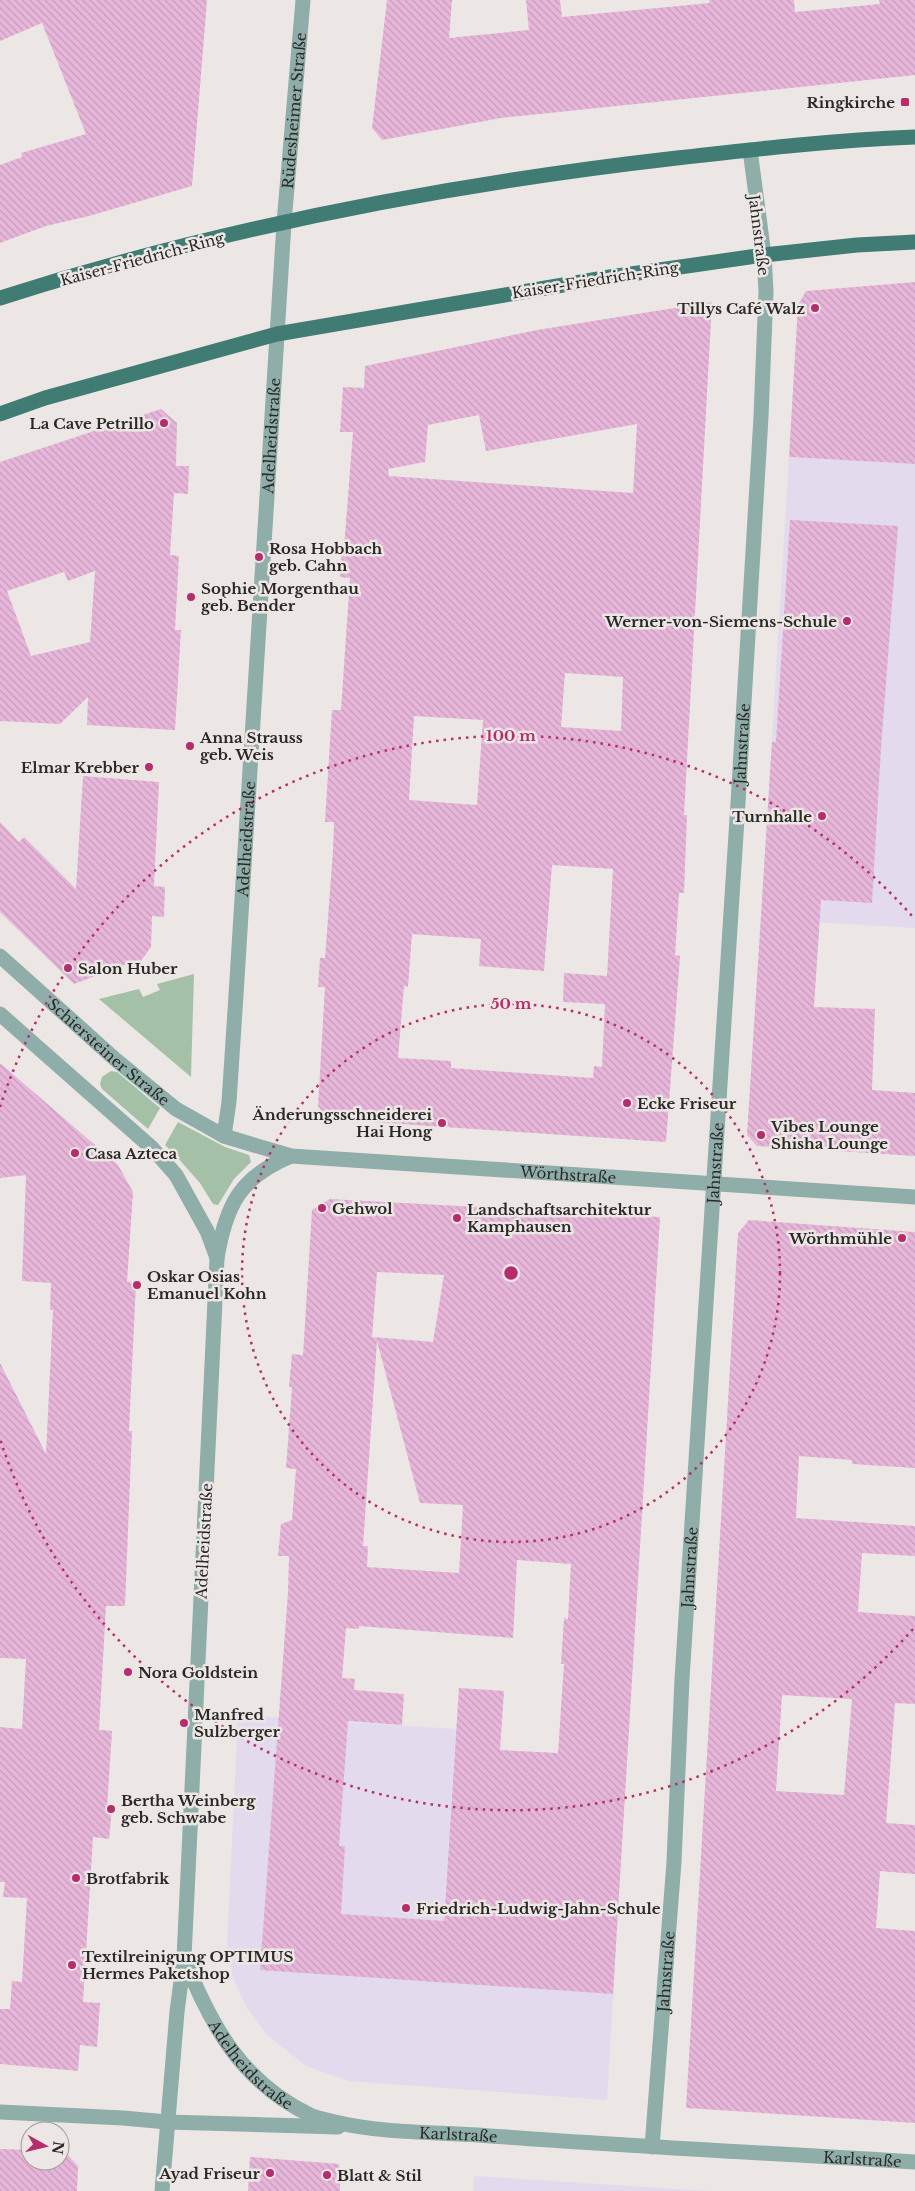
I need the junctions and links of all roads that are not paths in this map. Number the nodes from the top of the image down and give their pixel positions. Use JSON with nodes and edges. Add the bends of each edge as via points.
{"nodes":[{"id":1,"x":303,"y":0,"type":"edge"},
{"id":2,"x":915,"y":137,"type":"edge"},
{"id":3,"x":750,"y":150,"type":"junction"},
{"id":4,"x":284,"y":223,"type":"junction"},
{"id":5,"x":915,"y":242,"type":"edge"},
{"id":6,"x":764,"y":255,"type":"junction"},
{"id":7,"x":0,"y":298,"type":"edge"},
{"id":8,"x":277,"y":334,"type":"junction"},
{"id":9,"x":0,"y":414,"type":"edge"},
{"id":10,"x":0,"y":956,"type":"edge"},
{"id":11,"x":0,"y":1014,"type":"edge"},
{"id":12,"x":224,"y":1136,"type":"junction"},
{"id":13,"x":291,"y":1156,"type":"junction"},
{"id":14,"x":713,"y":1183,"type":"junction"},
{"id":15,"x":915,"y":1197,"type":"edge"},
{"id":16,"x":217,"y":1258,"type":"junction"},
{"id":17,"x":184,"y":1958,"type":"junction"},
{"id":18,"x":0,"y":2112,"type":"edge"},
{"id":19,"x":167,"y":2122,"type":"junction"},
{"id":20,"x":358,"y":2127,"type":"junction"},
{"id":21,"x":652,"y":2147,"type":"junction"},
{"id":22,"x":915,"y":2162,"type":"edge"},
{"id":23,"x":162,"y":2191,"type":"edge"}],
"edges":[{"from":1,"to":4,"type":"street","name":"Rüdesheimer Straße"},
{"from":2,"to":3,"type":"main road","name":"Kaiser-Friedrich-Ring"},
{"from":3,"to":4,"type":"main road","name":"Kaiser-Friedrich-Ring","via":[[581,169],[446,191]]},
{"from":3,"to":6,"type":"street","name":"Jahnstraße"},
{"from":4,"to":7,"type":"main road","name":"Kaiser-Friedrich-Ring","via":[[124,262]]},
{"from":4,"to":8,"type":"street"},
{"from":5,"to":6,"type":"main road","name":"Kaiser-Friedrich-Ring"},
{"from":6,"to":8,"type":"main road","name":"Kaiser-Friedrich-Ring","via":[[582,281]]},
{"from":6,"to":14,"type":"street","name":"Jahnstraße","via":[[766,291],[761,417]]},
{"from":8,"to":9,"type":"main road","name":"Kaiser-Friedrich-Ring","via":[[45,398]]},
{"from":8,"to":12,"type":"street","name":"Adelheidstraße","via":[[229,1102]]},
{"from":10,"to":12,"type":"street","name":"Schiersteiner Straße","via":[[176,1109]]},
{"from":11,"to":16,"type":"street","via":[[152,1148],[176,1175],[207,1231]]},
{"from":12,"to":13,"type":"street","name":"Wörthstraße"},
{"from":13,"to":14,"type":"street","name":"Wörthstraße"},
{"from":13,"to":16,"type":"street","name":"Adelheidstraße","via":[[270,1165],[243,1186],[229,1211]]},
{"from":14,"to":15,"type":"street","name":"Wörthstraße"},
{"from":14,"to":21,"type":"street","name":"Jahnstraße","via":[[682,1679],[674,1862]]},
{"from":16,"to":17,"type":"street","name":"Adelheidstraße"},
{"from":17,"to":19,"type":"street","name":"Adelheidstraße"},
{"from":17,"to":20,"type":"street","name":"Adelheidstraße","via":[[216,2028],[230,2051],[251,2074],[314,2117]]},
{"from":18,"to":19,"type":"street","name":"Karlstraße"},
{"from":19,"to":20,"type":"street","name":"Karlstraße"},
{"from":19,"to":23,"type":"street","name":"Adelheidstraße"},
{"from":20,"to":21,"type":"street","name":"Karlstraße"},
{"from":21,"to":22,"type":"street","name":"Karlstraße"}]}
